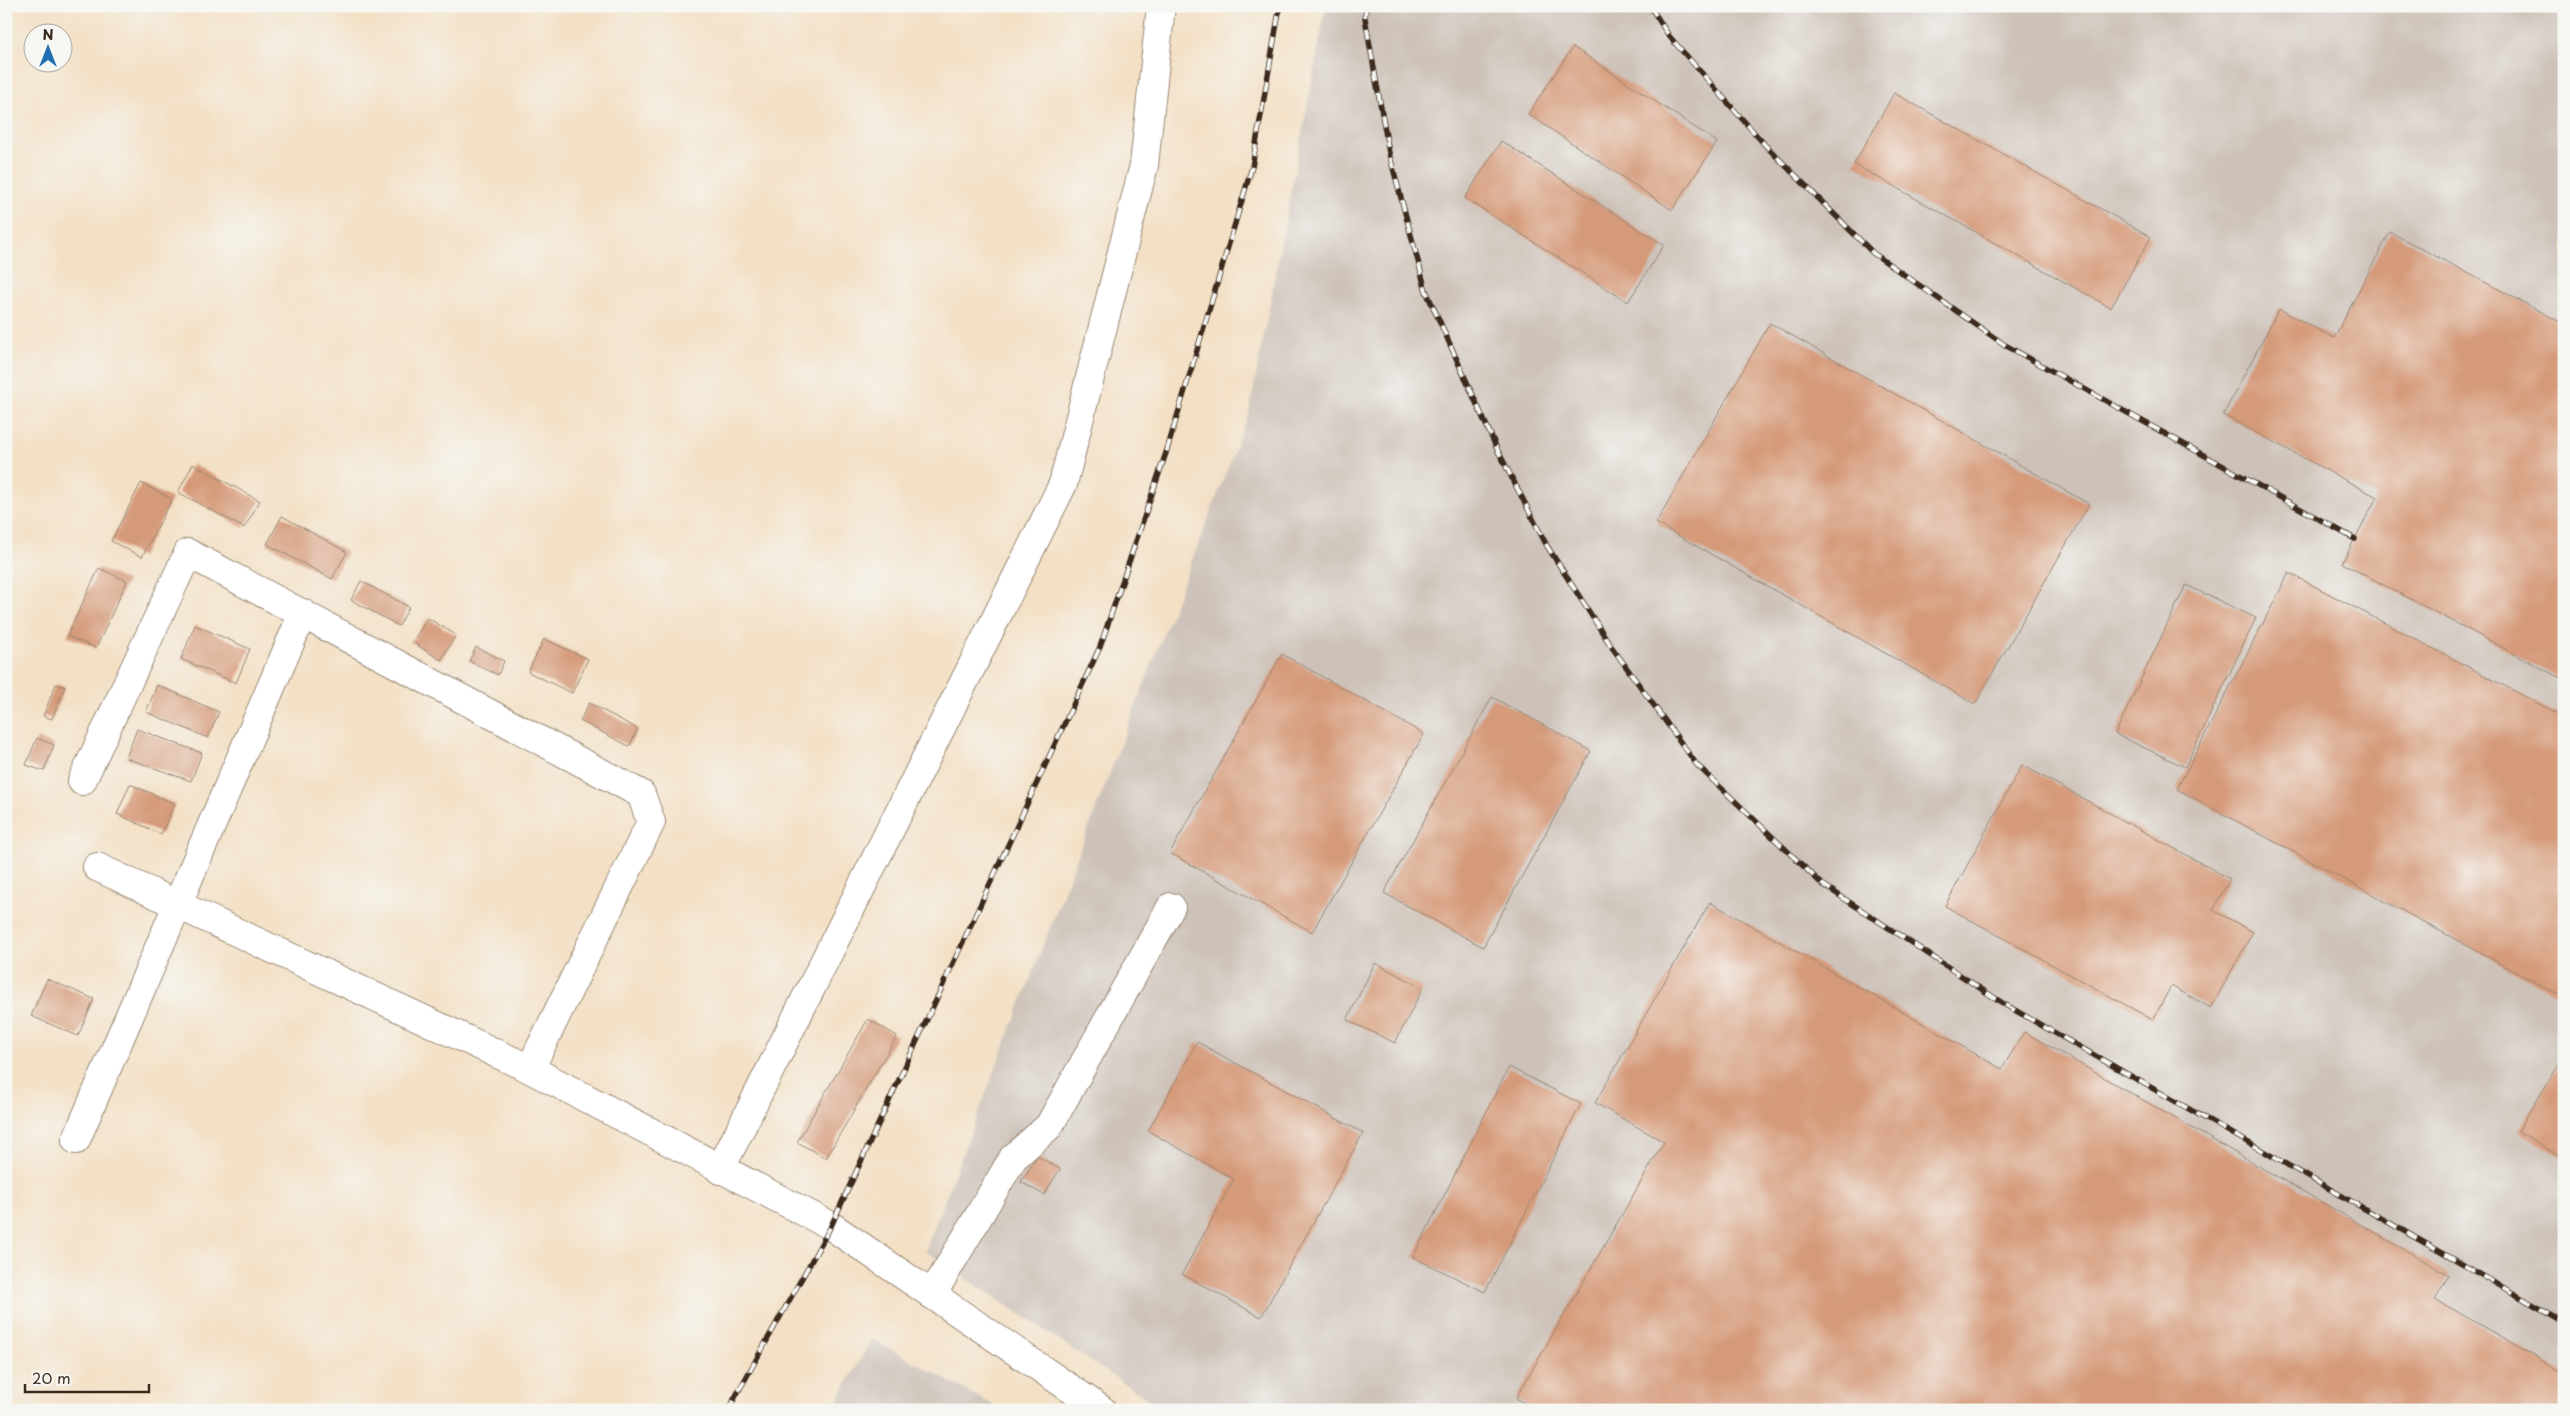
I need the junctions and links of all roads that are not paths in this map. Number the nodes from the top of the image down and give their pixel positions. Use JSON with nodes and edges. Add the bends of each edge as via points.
{"nodes":[{"id":1,"x":1161,"y":6,"type":"edge"},
{"id":2,"x":304,"y":613,"type":"junction"},
{"id":3,"x":82,"y":781,"type":"dead end"},
{"id":4,"x":97,"y":867,"type":"dead end"},
{"id":5,"x":179,"y":904,"type":"junction"},
{"id":6,"x":1171,"y":907,"type":"dead end"},
{"id":7,"x":530,"y":1070,"type":"junction"},
{"id":8,"x":76,"y":1140,"type":"dead end"},
{"id":9,"x":720,"y":1170,"type":"junction"},
{"id":10,"x":925,"y":1289,"type":"junction"},
{"id":11,"x":1102,"y":1410,"type":"edge"}],
"edges":[{"from":1,"to":9,"type":"street","via":[[1144,165],[1063,484]]},
{"from":2,"to":3,"type":"street","via":[[188,553]]},
{"from":2,"to":5,"type":"street"},
{"from":2,"to":7,"type":"street","via":[[642,794],[651,822]]},
{"from":4,"to":5,"type":"street"},
{"from":5,"to":7,"type":"street"},
{"from":5,"to":8,"type":"street"},
{"from":6,"to":10,"type":"street","via":[[1049,1126],[1013,1158]]},
{"from":7,"to":9,"type":"street"},
{"from":9,"to":10,"type":"street","via":[[831,1226]]},
{"from":10,"to":11,"type":"street"}]}
